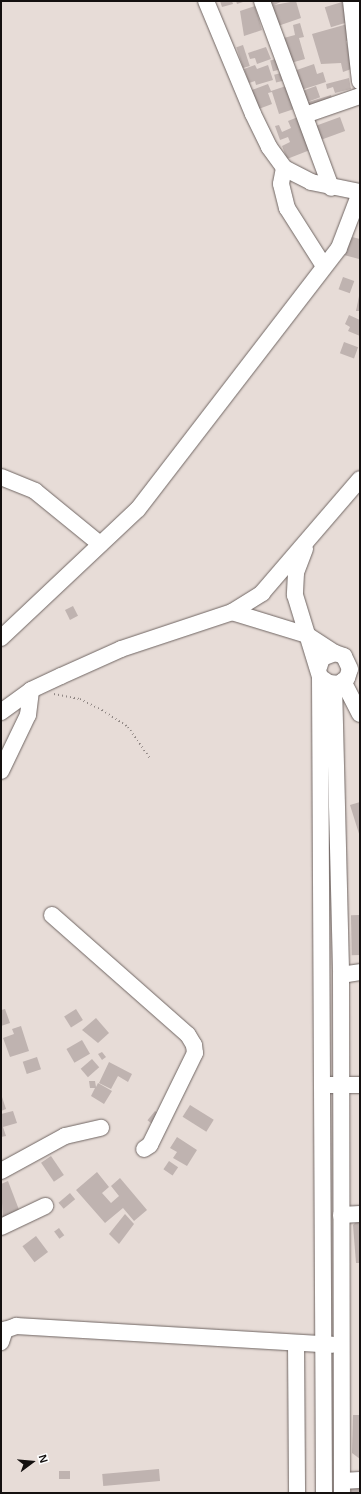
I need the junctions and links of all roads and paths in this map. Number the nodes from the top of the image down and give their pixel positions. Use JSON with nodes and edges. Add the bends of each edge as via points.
{"nodes":[{"id":1,"x":206,"y":1,"type":"edge"},
{"id":2,"x":262,"y":1,"type":"edge"},
{"id":3,"x":355,"y":8,"type":"edge"},
{"id":4,"x":360,"y":80,"type":"edge"},
{"id":5,"x":360,"y":96,"type":"edge"},
{"id":6,"x":305,"y":115,"type":"junction"},
{"id":7,"x":284,"y":168,"type":"junction"},
{"id":8,"x":331,"y":188,"type":"junction"},
{"id":9,"x":360,"y":193,"type":"edge"},
{"id":10,"x":324,"y":266,"type":"junction"},
{"id":11,"x":1,"y":477,"type":"edge"},
{"id":12,"x":360,"y":479,"type":"edge"},
{"id":13,"x":308,"y":542,"type":"junction"},
{"id":14,"x":100,"y":544,"type":"junction"},
{"id":15,"x":232,"y":612,"type":"junction"},
{"id":16,"x":307,"y":635,"type":"junction"},
{"id":17,"x":1,"y":638,"type":"edge"},
{"id":18,"x":335,"y":653,"type":"junction"},
{"id":19,"x":319,"y":672,"type":"junction"},
{"id":20,"x":347,"y":676,"type":"edge"},
{"id":21,"x":32,"y":694,"type":"junction"},
{"id":22,"x":1,"y":712,"type":"edge"},
{"id":23,"x":360,"y":714,"type":"edge"},
{"id":24,"x":150,"y":758,"type":"dead end"},
{"id":25,"x":1,"y":771,"type":"edge"},
{"id":26,"x":52,"y":915,"type":"dead end"},
{"id":27,"x":360,"y":972,"type":"edge"},
{"id":28,"x":340,"y":975,"type":"junction"},
{"id":29,"x":321,"y":1085,"type":"junction"},
{"id":30,"x":341,"y":1085,"type":"junction"},
{"id":31,"x":360,"y":1085,"type":"edge"},
{"id":32,"x":101,"y":1128,"type":"dead end"},
{"id":33,"x":144,"y":1149,"type":"dead end"},
{"id":34,"x":1,"y":1171,"type":"edge"},
{"id":35,"x":45,"y":1206,"type":"dead end"},
{"id":36,"x":360,"y":1214,"type":"edge"},
{"id":37,"x":341,"y":1215,"type":"junction"},
{"id":38,"x":1,"y":1227,"type":"edge"},
{"id":39,"x":1,"y":1342,"type":"edge"},
{"id":40,"x":296,"y":1343,"type":"junction"},
{"id":41,"x":322,"y":1345,"type":"junction"},
{"id":42,"x":341,"y":1346,"type":"junction"},
{"id":43,"x":360,"y":1480,"type":"edge"},
{"id":44,"x":342,"y":1487,"type":"edge"},
{"id":45,"x":297,"y":1493,"type":"edge"},
{"id":46,"x":324,"y":1493,"type":"edge"}],
"edges":[{"from":1,"to":7,"type":"street","via":[[268,147]]},
{"from":2,"to":6,"type":"street"},
{"from":3,"to":4,"type":"street"},
{"from":5,"to":6,"type":"street"},
{"from":6,"to":8,"type":"street"},
{"from":7,"to":8,"type":"street","via":[[296,176]]},
{"from":7,"to":10,"type":"street","via":[[281,184],[287,208]]},
{"from":8,"to":9,"type":"street"},
{"from":9,"to":10,"type":"street","via":[[347,233]]},
{"from":10,"to":14,"type":"street","via":[[138,509]]},
{"from":11,"to":14,"type":"street","via":[[34,491]]},
{"from":12,"to":13,"type":"street"},
{"from":13,"to":15,"type":"street","via":[[262,593]]},
{"from":13,"to":16,"type":"street","via":[[296,573],[295,595]]},
{"from":14,"to":17,"type":"street","via":[[69,577]]},
{"from":15,"to":16,"type":"street"},
{"from":15,"to":21,"type":"street","via":[[121,649]]},
{"from":16,"to":18,"type":"street"},
{"from":16,"to":19,"type":"street"},
{"from":18,"to":19,"type":"street","via":[[326,655]]},
{"from":18,"to":20,"type":"street","via":[[344,656]]},
{"from":19,"to":20,"type":"street"},
{"from":19,"to":29,"type":"street"},
{"from":20,"to":23,"type":"street"},
{"from":20,"to":28,"type":"street"},
{"from":21,"to":22,"type":"street"},
{"from":21,"to":24,"type":"path","via":[[64,696],[102,710],[128,727]]},
{"from":21,"to":25,"type":"street","via":[[28,715]]},
{"from":26,"to":33,"type":"street","via":[[188,1036],[194,1045],[195,1053],[150,1146]]},
{"from":27,"to":28,"type":"street"},
{"from":28,"to":30,"type":"street"},
{"from":29,"to":30,"type":"street"},
{"from":29,"to":41,"type":"street"},
{"from":30,"to":31,"type":"street"},
{"from":30,"to":37,"type":"street"},
{"from":32,"to":34,"type":"street","via":[[65,1136]]},
{"from":35,"to":38,"type":"street"},
{"from":36,"to":37,"type":"street"},
{"from":37,"to":42,"type":"street"},
{"from":39,"to":40,"type":"street","via":[[5,1330],[16,1326]]},
{"from":40,"to":41,"type":"street"},
{"from":40,"to":45,"type":"street"},
{"from":41,"to":42,"type":"street"},
{"from":41,"to":46,"type":"street"},
{"from":42,"to":44,"type":"street"},
{"from":43,"to":44,"type":"street"}]}
